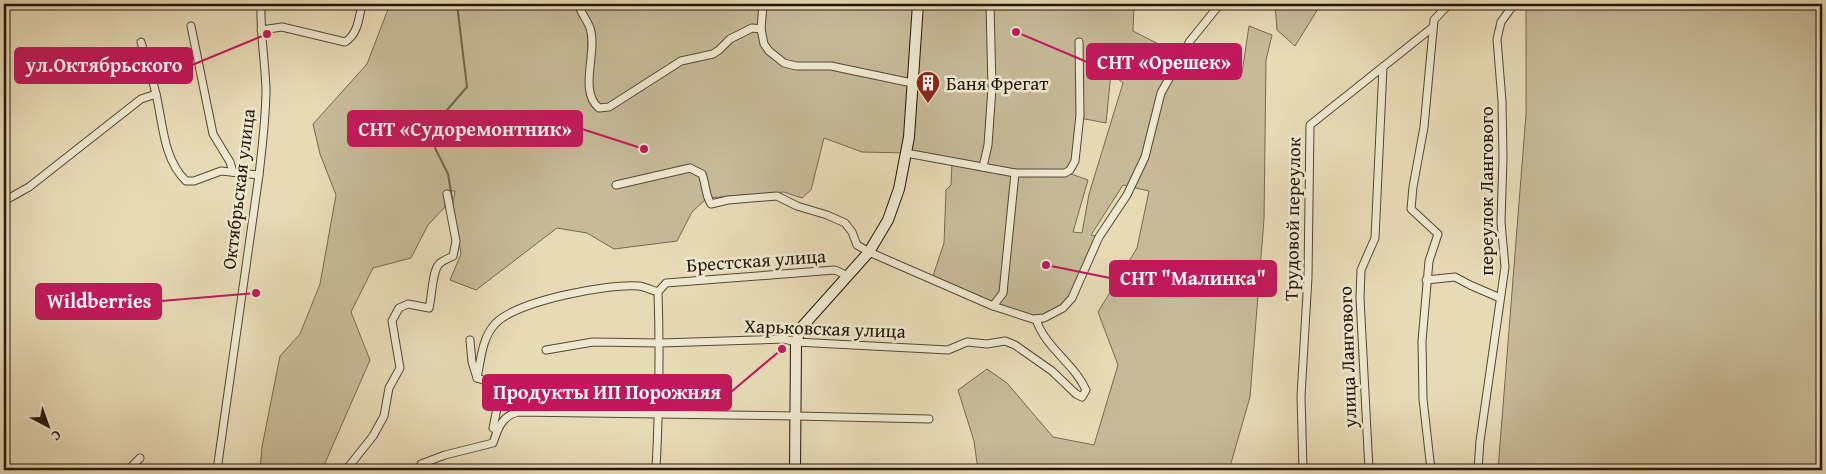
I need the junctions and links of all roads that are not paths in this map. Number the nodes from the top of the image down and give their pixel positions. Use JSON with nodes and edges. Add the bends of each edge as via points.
{"nodes":[{"id":1,"x":261,"y":4,"type":"edge"},
{"id":2,"x":362,"y":4,"type":"edge"},
{"id":3,"x":578,"y":4,"type":"edge"},
{"id":4,"x":763,"y":4,"type":"edge"},
{"id":5,"x":918,"y":4,"type":"edge"},
{"id":6,"x":990,"y":4,"type":"edge"},
{"id":7,"x":1220,"y":4,"type":"edge"},
{"id":8,"x":1449,"y":4,"type":"edge"},
{"id":9,"x":1514,"y":4,"type":"edge"},
{"id":10,"x":192,"y":26,"type":"dead end"},
{"id":11,"x":1433,"y":27,"type":"junction"},
{"id":12,"x":762,"y":29,"type":"junction"},
{"id":13,"x":261,"y":30,"type":"junction"},
{"id":14,"x":141,"y":42,"type":"dead end"},
{"id":15,"x":1079,"y":42,"type":"dead end"},
{"id":16,"x":1383,"y":66,"type":"junction"},
{"id":17,"x":912,"y":83,"type":"junction"},
{"id":18,"x":156,"y":94,"type":"junction"},
{"id":19,"x":906,"y":153,"type":"junction"},
{"id":20,"x":983,"y":167,"type":"junction"},
{"id":21,"x":232,"y":172,"type":"junction"},
{"id":22,"x":1015,"y":172,"type":"junction"},
{"id":23,"x":259,"y":175,"type":"junction"},
{"id":24,"x":616,"y":185,"type":"dead end"},
{"id":25,"x":447,"y":194,"type":"dead end"},
{"id":26,"x":4,"y":201,"type":"edge"},
{"id":27,"x":869,"y":252,"type":"junction"},
{"id":28,"x":848,"y":276,"type":"junction"},
{"id":29,"x":1426,"y":280,"type":"junction"},
{"id":30,"x":658,"y":292,"type":"junction"},
{"id":31,"x":1500,"y":298,"type":"junction"},
{"id":32,"x":993,"y":306,"type":"junction"},
{"id":33,"x":1036,"y":319,"type":"junction"},
{"id":34,"x":470,"y":340,"type":"dead end"},
{"id":35,"x":796,"y":342,"type":"junction"},
{"id":36,"x":660,"y":343,"type":"junction"},
{"id":37,"x":546,"y":350,"type":"dead end"},
{"id":38,"x":477,"y":378,"type":"junction"},
{"id":39,"x":659,"y":414,"type":"junction"},
{"id":40,"x":796,"y":416,"type":"junction"},
{"id":41,"x":929,"y":419,"type":"dead end"},
{"id":42,"x":497,"y":430,"type":"junction"},
{"id":43,"x":140,"y":458,"type":"dead end"},
{"id":44,"x":420,"y":467,"type":"edge"},
{"id":45,"x":128,"y":470,"type":"edge"},
{"id":46,"x":217,"y":470,"type":"edge"},
{"id":47,"x":346,"y":470,"type":"edge"},
{"id":48,"x":656,"y":470,"type":"edge"},
{"id":49,"x":795,"y":470,"type":"edge"},
{"id":50,"x":1303,"y":470,"type":"edge"},
{"id":51,"x":1369,"y":470,"type":"edge"},
{"id":52,"x":1431,"y":470,"type":"edge"},
{"id":53,"x":1478,"y":470,"type":"edge"}],
"edges":[{"from":1,"to":13,"type":"street","name":"Октябрьская улица"},
{"from":2,"to":13,"type":"street","via":[[357,30],[345,42],[282,27]]},
{"from":3,"to":12,"type":"street","via":[[590,27],[590,87],[593,104],[599,108],[609,107],[681,61],[712,54],[742,33],[752,28]]},
{"from":4,"to":12,"type":"street"},
{"from":5,"to":17,"type":"street"},
{"from":6,"to":20,"type":"street","via":[[992,88]]},
{"from":7,"to":33,"type":"street","via":[[1190,41],[1161,94],[1145,157],[1127,195],[1099,237],[1072,298],[1063,308]]},
{"from":8,"to":11,"type":"street","via":[[1434,20]]},
{"from":9,"to":31,"type":"street","name":"переулок Лангового","via":[[1501,22],[1497,39],[1502,101],[1501,222],[1505,266]]},
{"from":10,"to":21,"type":"street","via":[[213,134],[230,162]]},
{"from":11,"to":16,"type":"street","name":"Трудовой переулок"},
{"from":11,"to":29,"type":"street","via":[[1424,127],[1412,209],[1438,234]]},
{"from":12,"to":17,"type":"street","via":[[764,44],[784,63],[831,66]]},
{"from":13,"to":23,"type":"street","name":"Октябрьская улица","via":[[266,89]]},
{"from":14,"to":18,"type":"street"},
{"from":15,"to":22,"type":"street","via":[[1080,115],[1075,161],[1065,173]]},
{"from":16,"to":50,"type":"street","name":"Трудовой переулок","via":[[1310,125],[1308,277],[1301,396]]},
{"from":16,"to":51,"type":"street","name":"улица Лангового","via":[[1375,238],[1361,270],[1360,298]]},
{"from":17,"to":19,"type":"street"},
{"from":18,"to":21,"type":"street","via":[[168,153],[181,176],[186,181],[194,181],[221,171]]},
{"from":18,"to":26,"type":"street","via":[[141,99],[29,187]]},
{"from":19,"to":20,"type":"street"},
{"from":19,"to":27,"type":"street","via":[[899,190],[888,220]]},
{"from":20,"to":22,"type":"street"},
{"from":21,"to":23,"type":"street"},
{"from":22,"to":32,"type":"street","via":[[1003,293]]},
{"from":23,"to":46,"type":"street","name":"Октябрьская улица"},
{"from":24,"to":27,"type":"street","via":[[690,168],[702,174],[710,204],[777,196],[845,224],[858,245]]},
{"from":25,"to":47,"type":"street","via":[[456,241],[453,256],[438,265],[429,308],[408,304],[398,308],[392,321],[400,368],[389,388],[384,416],[373,436]]},
{"from":27,"to":28,"type":"street"},
{"from":27,"to":32,"type":"street"},
{"from":28,"to":30,"type":"street","name":"Брестская улица","via":[[835,270],[666,283]]},
{"from":28,"to":35,"type":"street","via":[[801,328]]},
{"from":29,"to":31,"type":"street","via":[[1455,276]]},
{"from":29,"to":52,"type":"street","via":[[1423,390]]},
{"from":30,"to":36,"type":"street"},
{"from":30,"to":38,"type":"street","via":[[640,286],[574,292],[510,314],[497,322],[486,335]]},
{"from":31,"to":53,"type":"street","name":"переулок Лангового"},
{"from":32,"to":33,"type":"street"},
{"from":33,"to":35,"type":"street","name":"Харьковская улица","via":[[1050,346],[1082,381],[1086,390],[1082,397],[1052,371],[1005,341],[987,344],[967,342],[948,350]]},
{"from":34,"to":38,"type":"street"},
{"from":35,"to":36,"type":"street","name":"Харьковская улица","via":[[784,339]]},
{"from":35,"to":40,"type":"street"},
{"from":36,"to":37,"type":"street","name":"Харьковская улица","via":[[593,342]]},
{"from":36,"to":39,"type":"street"},
{"from":38,"to":42,"type":"street","via":[[501,389],[493,428]]},
{"from":39,"to":40,"type":"street"},
{"from":39,"to":42,"type":"street","via":[[518,412],[508,415]]},
{"from":39,"to":48,"type":"street"},
{"from":40,"to":41,"type":"street"},
{"from":40,"to":49,"type":"street"},
{"from":42,"to":44,"type":"street","via":[[492,443],[445,455]]},
{"from":43,"to":45,"type":"street"}]}
